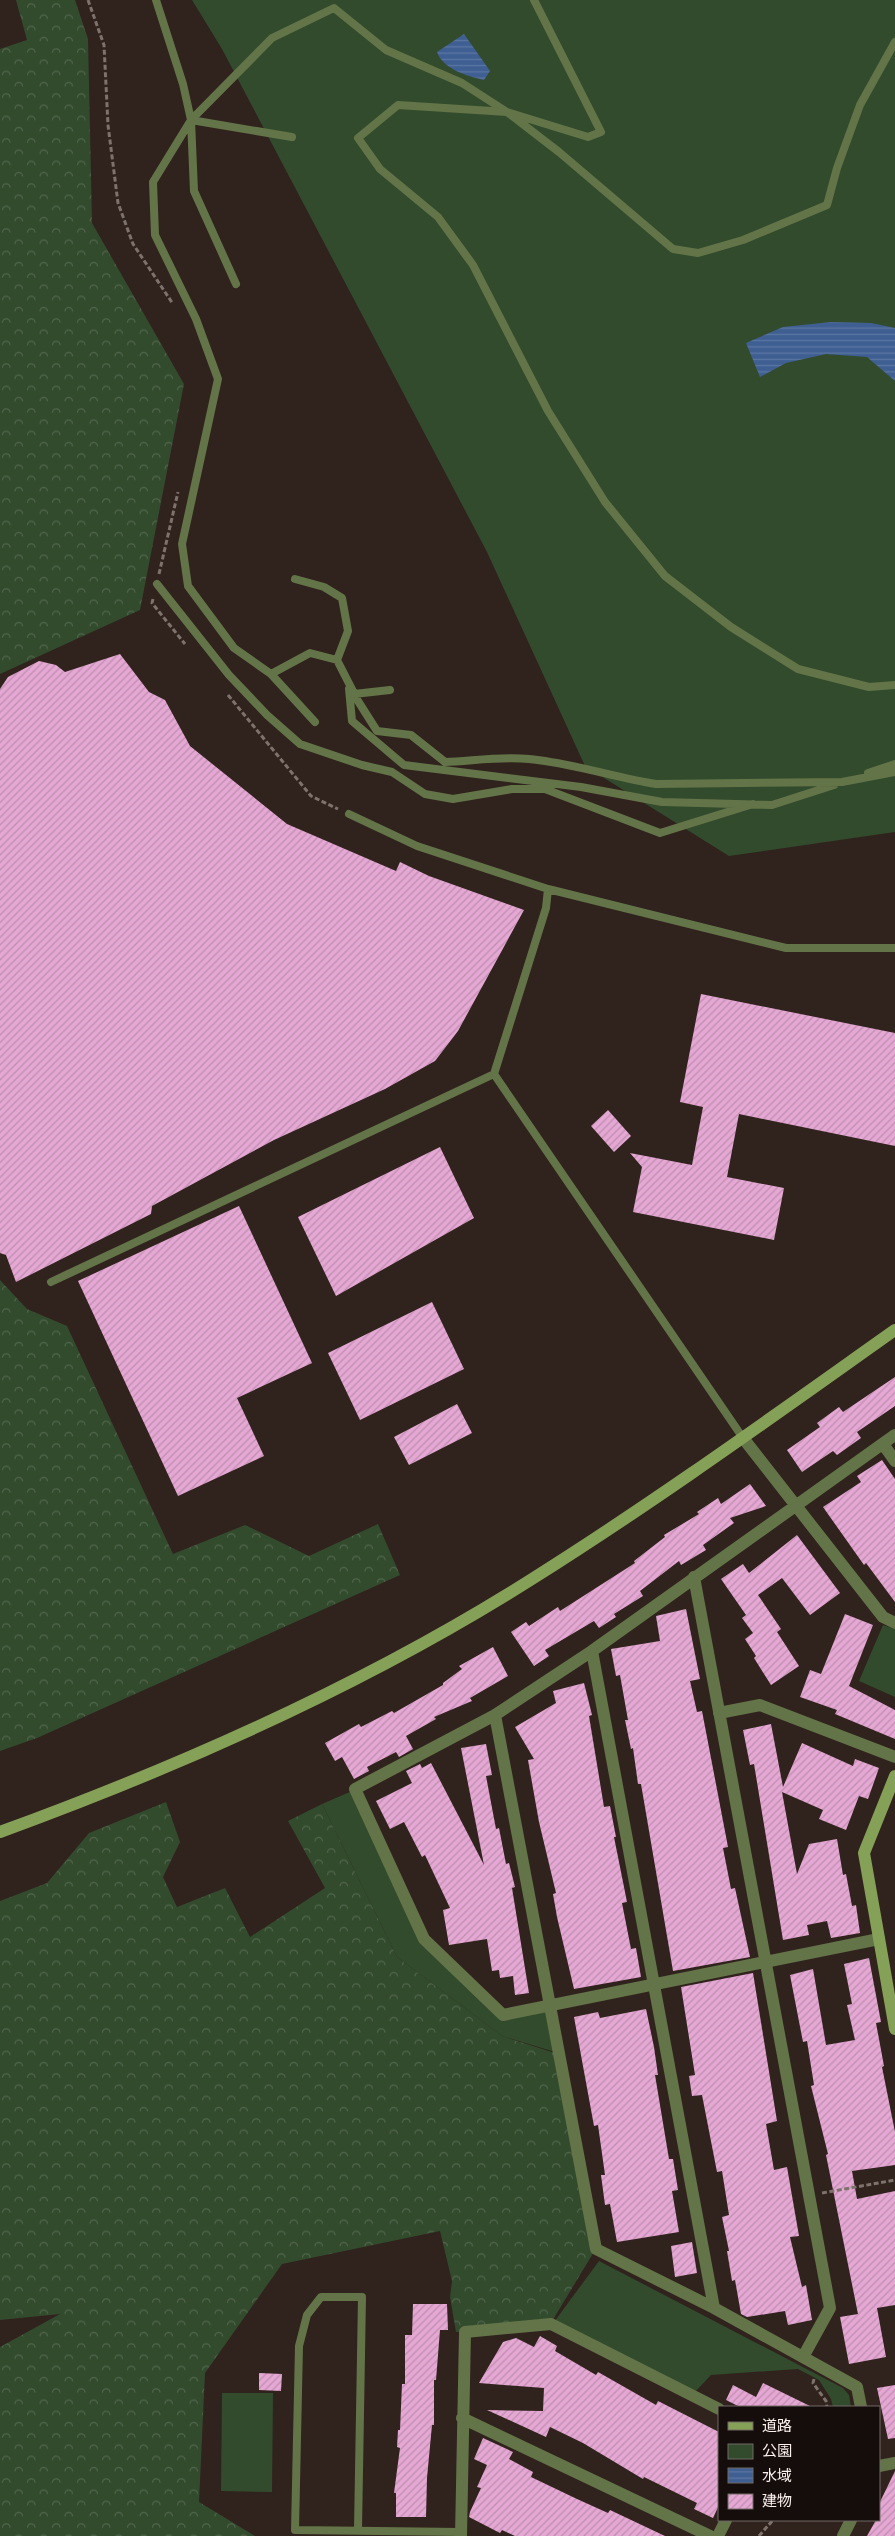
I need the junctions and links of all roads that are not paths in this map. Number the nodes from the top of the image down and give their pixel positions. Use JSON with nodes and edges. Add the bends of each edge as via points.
{"nodes":[{"id":1,"x":156,"y":0,"type":"edge"},
{"id":2,"x":534,"y":0,"type":"edge"},
{"id":3,"x":895,"y":42,"type":"edge"},
{"id":4,"x":507,"y":112,"type":"junction"},
{"id":5,"x":191,"y":120,"type":"junction"},
{"id":6,"x":292,"y":137,"type":"dead end"},
{"id":7,"x":236,"y":284,"type":"dead end"},
{"id":8,"x":295,"y":579,"type":"dead end"},
{"id":9,"x":157,"y":584,"type":"road end"},
{"id":10,"x":337,"y":660,"type":"junction"},
{"id":11,"x":271,"y":674,"type":"junction"},
{"id":12,"x":349,"y":682,"type":"junction"},
{"id":13,"x":895,"y":685,"type":"edge"},
{"id":14,"x":390,"y":690,"type":"dead end"},
{"id":15,"x":354,"y":694,"type":"junction"},
{"id":16,"x":316,"y":722,"type":"dead end"},
{"id":17,"x":895,"y":764,"type":"edge"},
{"id":18,"x":895,"y":772,"type":"edge"},
{"id":19,"x":842,"y":782,"type":"junction"},
{"id":20,"x":753,"y":804,"type":"junction"},
{"id":21,"x":349,"y":814,"type":"road end"},
{"id":22,"x":548,"y":889,"type":"junction"},
{"id":23,"x":895,"y":948,"type":"edge"},
{"id":24,"x":494,"y":1074,"type":"junction"},
{"id":25,"x":52,"y":1282,"type":"dead end"},
{"id":26,"x":895,"y":1330,"type":"edge"},
{"id":27,"x":895,"y":1435,"type":"edge"},
{"id":28,"x":743,"y":1438,"type":"junction"},
{"id":29,"x":883,"y":1444,"type":"junction"},
{"id":30,"x":895,"y":1460,"type":"edge"},
{"id":31,"x":795,"y":1506,"type":"junction"},
{"id":32,"x":694,"y":1577,"type":"junction"},
{"id":33,"x":895,"y":1623,"type":"edge"},
{"id":34,"x":592,"y":1651,"type":"junction"},
{"id":35,"x":719,"y":1713,"type":"junction"},
{"id":36,"x":495,"y":1715,"type":"junction"},
{"id":37,"x":895,"y":1757,"type":"edge"},
{"id":38,"x":895,"y":1776,"type":"edge"},
{"id":39,"x":0,"y":1832,"type":"edge"},
{"id":40,"x":879,"y":1938,"type":"junction"},
{"id":41,"x":766,"y":1962,"type":"junction"},
{"id":42,"x":655,"y":1983,"type":"junction"},
{"id":43,"x":549,"y":2004,"type":"junction"},
{"id":44,"x":895,"y":2029,"type":"edge"},
{"id":45,"x":714,"y":2308,"type":"junction"},
{"id":46,"x":804,"y":2357,"type":"junction"},
{"id":47,"x":861,"y":2406,"type":"edge"},
{"id":48,"x":718,"y":2408,"type":"edge"},
{"id":49,"x":462,"y":2418,"type":"junction"},
{"id":50,"x":895,"y":2464,"type":"edge"},
{"id":51,"x":880,"y":2466,"type":"edge"},
{"id":52,"x":726,"y":2521,"type":"edge"},
{"id":53,"x":850,"y":2521,"type":"edge"},
{"id":54,"x":358,"y":2529,"type":"junction"},
{"id":55,"x":461,"y":2534,"type":"edge"},
{"id":56,"x":710,"y":2536,"type":"edge"},
{"id":57,"x":718,"y":2536,"type":"edge"},
{"id":58,"x":843,"y":2536,"type":"edge"}],
"edges":[{"from":1,"to":5,"type":"lane"},
{"from":2,"to":4,"type":"lane","via":[[601,132],[588,137]]},
{"from":3,"to":4,"type":"lane","via":[[860,105],[827,205],[743,240],[698,253],[673,249]]},
{"from":4,"to":5,"type":"lane","via":[[462,82],[386,50],[334,8],[272,38]]},
{"from":4,"to":13,"type":"lane","via":[[398,105],[358,138],[380,169],[438,217],[474,265],[548,412],[605,502],[665,576],[731,627],[798,669],[869,687]]},
{"from":5,"to":6,"type":"lane"},
{"from":5,"to":7,"type":"lane","via":[[194,191]]},
{"from":5,"to":11,"type":"lane","via":[[153,182],[155,235],[196,319],[218,379],[182,544],[188,586],[234,648]]},
{"from":8,"to":10,"type":"lane","via":[[324,587],[342,598],[348,631]]},
{"from":9,"to":20,"type":"lane","via":[[229,675],[300,744],[392,772],[425,794],[453,800],[512,789],[545,789],[660,833]]},
{"from":10,"to":11,"type":"lane","via":[[310,654]]},
{"from":10,"to":12,"type":"lane"},
{"from":11,"to":16,"type":"lane"},
{"from":12,"to":15,"type":"lane"},
{"from":12,"to":20,"type":"lane","via":[[352,721],[404,765],[581,787],[662,802]]},
{"from":14,"to":15,"type":"lane"},
{"from":15,"to":19,"type":"lane","via":[[377,731],[411,734],[445,762],[527,759],[572,765],[656,784]]},
{"from":17,"to":19,"type":"lane"},
{"from":18,"to":19,"type":"lane"},
{"from":19,"to":20,"type":"lane","via":[[772,805]]},
{"from":21,"to":22,"type":"lane","via":[[417,846]]},
{"from":22,"to":23,"type":"lane","via":[[786,948]]},
{"from":22,"to":24,"type":"lane","via":[[546,908]]},
{"from":24,"to":25,"type":"lane"},
{"from":24,"to":28,"type":"lane"},
{"from":26,"to":28,"type":"street"},
{"from":27,"to":29,"type":"street"},
{"from":28,"to":31,"type":"street"},
{"from":28,"to":39,"type":"street","via":[[532,1580],[403,1654],[274,1719],[162,1768]]},
{"from":29,"to":30,"type":"street"},
{"from":29,"to":31,"type":"street"},
{"from":31,"to":32,"type":"street"},
{"from":31,"to":33,"type":"street","via":[[883,1617]]},
{"from":32,"to":34,"type":"street"},
{"from":32,"to":35,"type":"street"},
{"from":34,"to":36,"type":"street"},
{"from":34,"to":42,"type":"street"},
{"from":35,"to":37,"type":"street","via":[[760,1705]]},
{"from":35,"to":41,"type":"street"},
{"from":36,"to":43,"type":"street"},
{"from":36,"to":43,"type":"street","via":[[355,1789],[424,1939],[502,2015]]},
{"from":38,"to":40,"type":"street","via":[[864,1853]]},
{"from":40,"to":41,"type":"street"},
{"from":40,"to":44,"type":"street"},
{"from":41,"to":42,"type":"street"},
{"from":41,"to":46,"type":"street","via":[[830,2308]]},
{"from":42,"to":43,"type":"street"},
{"from":42,"to":45,"type":"street"},
{"from":43,"to":45,"type":"street","via":[[596,2249]]},
{"from":45,"to":46,"type":"street"},
{"from":46,"to":47,"type":"street","via":[[857,2387]]},
{"from":48,"to":49,"type":"street","via":[[551,2324],[465,2332]]},
{"from":49,"to":55,"type":"street"},
{"from":49,"to":56,"type":"street"},
{"from":50,"to":51,"type":"street"},
{"from":52,"to":57,"type":"street"},
{"from":53,"to":58,"type":"street"},
{"from":54,"to":54,"type":"lane","via":[[295,2530],[299,2346],[307,2315],[320,2297],[362,2297]]},
{"from":54,"to":55,"type":"lane"}]}
